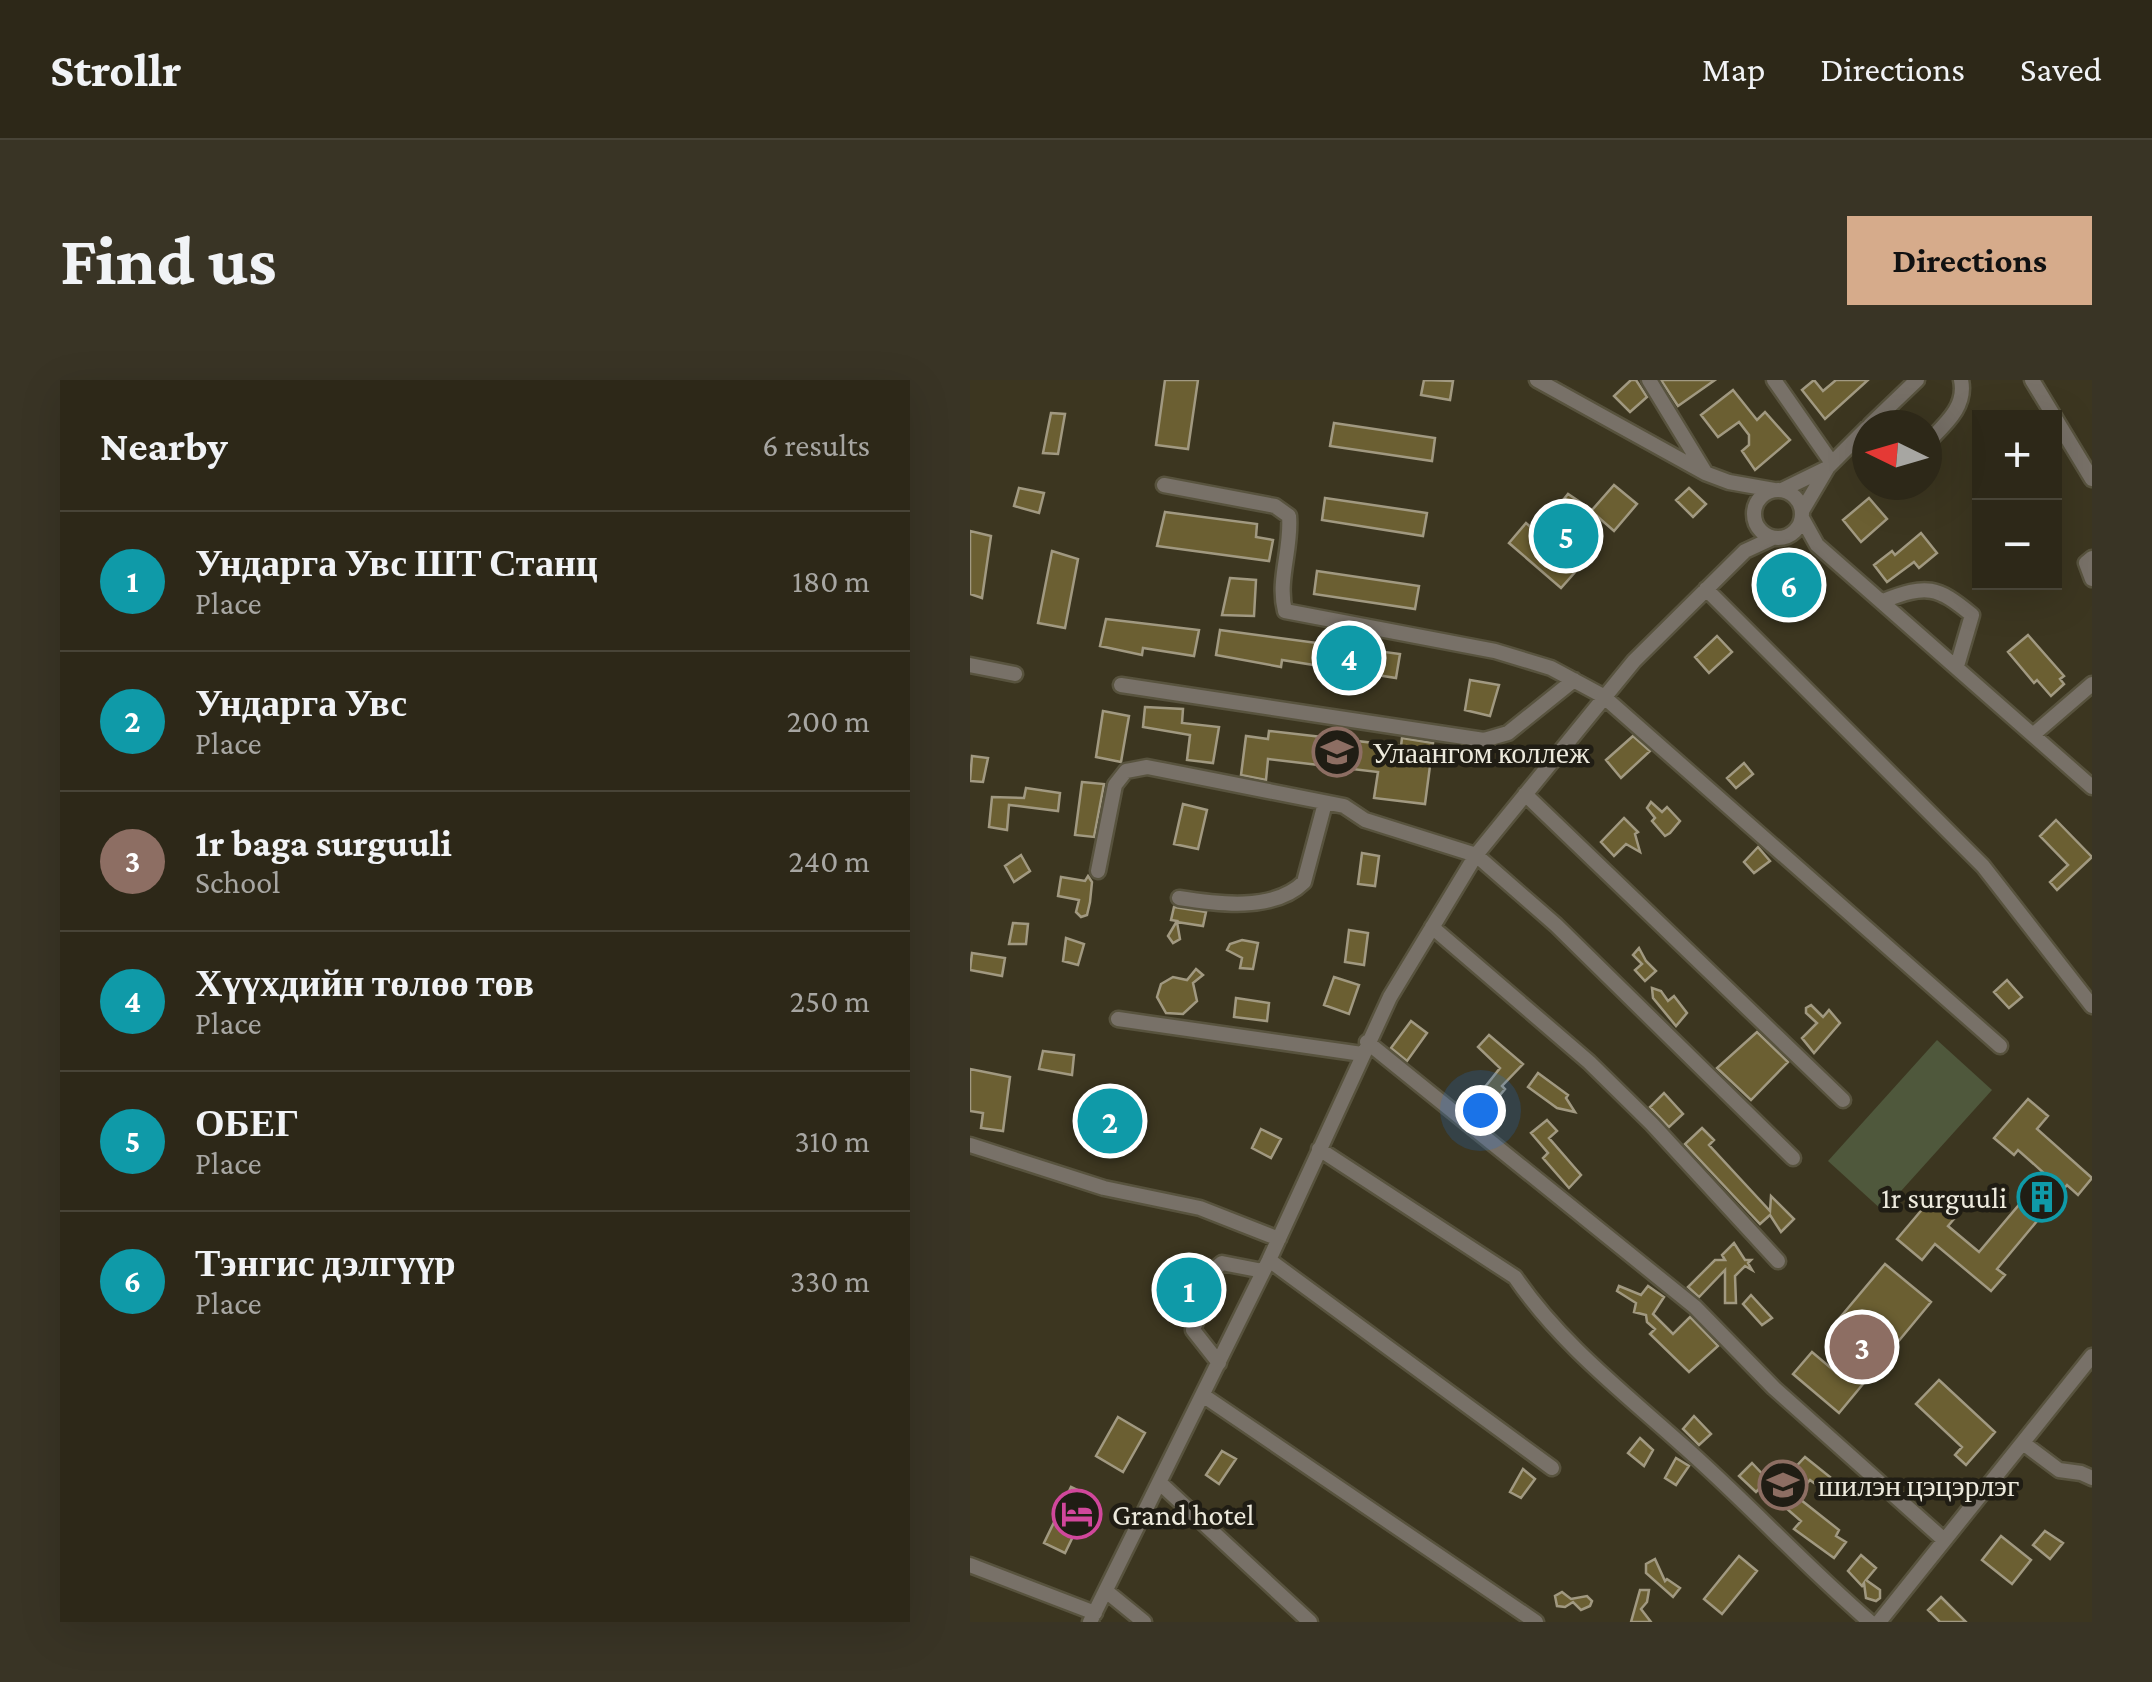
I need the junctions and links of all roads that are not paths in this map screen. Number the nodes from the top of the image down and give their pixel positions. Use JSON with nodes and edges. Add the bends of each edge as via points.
{"nodes":[{"id":1,"x":1537,"y":380,"type":"edge"},
{"id":2,"x":1649,"y":380,"type":"edge"},
{"id":3,"x":1774,"y":380,"type":"edge"},
{"id":4,"x":1918,"y":380,"type":"edge"},
{"id":5,"x":1961,"y":380,"type":"edge"},
{"id":6,"x":2032,"y":380,"type":"edge"},
{"id":7,"x":1885,"y":410,"type":"edge"},
{"id":8,"x":1942,"y":427,"type":"edge"},
{"id":9,"x":1852,"y":442,"type":"edge"},
{"id":10,"x":1830,"y":465,"type":"junction"},
{"id":11,"x":1705,"y":472,"type":"junction"},
{"id":12,"x":2092,"y":479,"type":"edge"},
{"id":13,"x":1729,"y":482,"type":"junction"},
{"id":14,"x":1164,"y":485,"type":"dead end"},
{"id":15,"x":1778,"y":490,"type":"junction"},
{"id":16,"x":1754,"y":514,"type":"junction"},
{"id":17,"x":1802,"y":514,"type":"junction"},
{"id":18,"x":1779,"y":538,"type":"junction"},
{"id":19,"x":1817,"y":544,"type":"junction"},
{"id":20,"x":1745,"y":551,"type":"junction"},
{"id":21,"x":2092,"y":558,"type":"edge"},
{"id":22,"x":2092,"y":579,"type":"edge"},
{"id":23,"x":1706,"y":588,"type":"junction"},
{"id":24,"x":1883,"y":601,"type":"junction"},
{"id":25,"x":970,"y":665,"type":"edge"},
{"id":26,"x":1957,"y":666,"type":"junction"},
{"id":27,"x":1015,"y":674,"type":"dead end"},
{"id":28,"x":1574,"y":680,"type":"junction"},
{"id":29,"x":2092,"y":684,"type":"edge"},
{"id":30,"x":1121,"y":685,"type":"dead end"},
{"id":31,"x":1604,"y":696,"type":"junction"},
{"id":32,"x":2034,"y":734,"type":"junction"},
{"id":33,"x":2092,"y":787,"type":"edge"},
{"id":34,"x":1524,"y":794,"type":"junction"},
{"id":35,"x":1325,"y":803,"type":"junction"},
{"id":36,"x":1476,"y":854,"type":"junction"},
{"id":37,"x":1098,"y":871,"type":"dead end"},
{"id":38,"x":1179,"y":898,"type":"dead end"},
{"id":39,"x":1432,"y":927,"type":"junction"},
{"id":40,"x":2092,"y":1006,"type":"edge"},
{"id":41,"x":1118,"y":1020,"type":"dead end"},
{"id":42,"x":2000,"y":1046,"type":"dead end"},
{"id":43,"x":1364,"y":1048,"type":"junction"},
{"id":44,"x":1843,"y":1100,"type":"dead end"},
{"id":45,"x":970,"y":1145,"type":"edge"},
{"id":46,"x":1319,"y":1149,"type":"junction"},
{"id":47,"x":1793,"y":1158,"type":"dead end"},
{"id":48,"x":1279,"y":1239,"type":"junction"},
{"id":49,"x":1778,"y":1261,"type":"dead end"},
{"id":50,"x":1266,"y":1266,"type":"junction"},
{"id":51,"x":2092,"y":1356,"type":"edge"},
{"id":52,"x":1220,"y":1363,"type":"junction"},
{"id":53,"x":1204,"y":1396,"type":"junction"},
{"id":54,"x":2023,"y":1444,"type":"junction"},
{"id":55,"x":1552,"y":1468,"type":"dead end"},
{"id":56,"x":2092,"y":1478,"type":"edge"},
{"id":57,"x":1160,"y":1483,"type":"junction"},
{"id":58,"x":1943,"y":1539,"type":"junction"},
{"id":59,"x":970,"y":1565,"type":"edge"},
{"id":60,"x":1106,"y":1591,"type":"junction"},
{"id":61,"x":1092,"y":1618,"type":"edge"},
{"id":62,"x":1144,"y":1622,"type":"edge"},
{"id":63,"x":1310,"y":1622,"type":"edge"},
{"id":64,"x":1536,"y":1622,"type":"edge"},
{"id":65,"x":1870,"y":1622,"type":"edge"},
{"id":66,"x":1879,"y":1622,"type":"edge"}],
"edges":[{"from":1,"to":11,"type":"street"},
{"from":2,"to":11,"type":"street"},
{"from":3,"to":10,"type":"street"},
{"from":4,"to":7,"type":"street"},
{"from":5,"to":8,"type":"street","via":[[1957,410]]},
{"from":6,"to":12,"type":"street"},
{"from":9,"to":10,"type":"street"},
{"from":10,"to":15,"type":"street"},
{"from":10,"to":17,"type":"street"},
{"from":11,"to":13,"type":"street"},
{"from":13,"to":15,"type":"street"},
{"from":13,"to":16,"type":"street"},
{"from":14,"to":28,"type":"street","via":[[1276,506],[1288,516],[1285,610],[1495,651]]},
{"from":15,"to":16,"type":"street","via":[[1761,496]]},
{"from":15,"to":17,"type":"street","via":[[1796,497]]},
{"from":16,"to":18,"type":"street","via":[[1760,531]]},
{"from":16,"to":20,"type":"street"},
{"from":17,"to":18,"type":"street","via":[[1796,530]]},
{"from":17,"to":19,"type":"street"},
{"from":18,"to":19,"type":"street"},
{"from":18,"to":20,"type":"street"},
{"from":19,"to":24,"type":"street"},
{"from":20,"to":23,"type":"street"},
{"from":21,"to":22,"type":"street","via":[[2086,568]]},
{"from":23,"to":31,"type":"street"},
{"from":23,"to":40,"type":"street","via":[[1983,866]]},
{"from":24,"to":26,"type":"street"},
{"from":24,"to":26,"type":"street","via":[[1914,589],[1943,591],[1972,615]]},
{"from":25,"to":27,"type":"street"},
{"from":26,"to":32,"type":"street"},
{"from":28,"to":30,"type":"street","via":[[1508,733],[1484,740]]},
{"from":28,"to":31,"type":"street"},
{"from":29,"to":32,"type":"street"},
{"from":31,"to":34,"type":"street"},
{"from":31,"to":42,"type":"street"},
{"from":32,"to":33,"type":"street"},
{"from":34,"to":36,"type":"street"},
{"from":34,"to":44,"type":"street"},
{"from":35,"to":36,"type":"street"},
{"from":35,"to":37,"type":"street","via":[[1147,768],[1126,770],[1115,785]]},
{"from":35,"to":38,"type":"street","via":[[1296,891],[1256,902]]},
{"from":36,"to":39,"type":"street"},
{"from":36,"to":47,"type":"street"},
{"from":39,"to":43,"type":"street"},
{"from":39,"to":49,"type":"street","via":[[1589,1062]]},
{"from":41,"to":43,"type":"street"},
{"from":43,"to":46,"type":"street"},
{"from":43,"to":58,"type":"street","via":[[1695,1307],[1774,1388]]},
{"from":45,"to":48,"type":"street","via":[[1104,1188],[1200,1208]]},
{"from":46,"to":48,"type":"street"},
{"from":46,"to":65,"type":"street","via":[[1515,1277],[1604,1378]]},
{"from":48,"to":50,"type":"street"},
{"from":50,"to":52,"type":"street"},
{"from":50,"to":52,"type":"street","via":[[1216,1268],[1193,1330]]},
{"from":50,"to":55,"type":"street"},
{"from":51,"to":54,"type":"street"},
{"from":52,"to":53,"type":"street"},
{"from":53,"to":57,"type":"street"},
{"from":53,"to":64,"type":"street"},
{"from":54,"to":56,"type":"street","via":[[2059,1470]]},
{"from":54,"to":58,"type":"street"},
{"from":57,"to":60,"type":"street"},
{"from":57,"to":63,"type":"street"},
{"from":58,"to":66,"type":"street"},
{"from":59,"to":61,"type":"street"},
{"from":60,"to":61,"type":"street"},
{"from":60,"to":62,"type":"street"}]}
